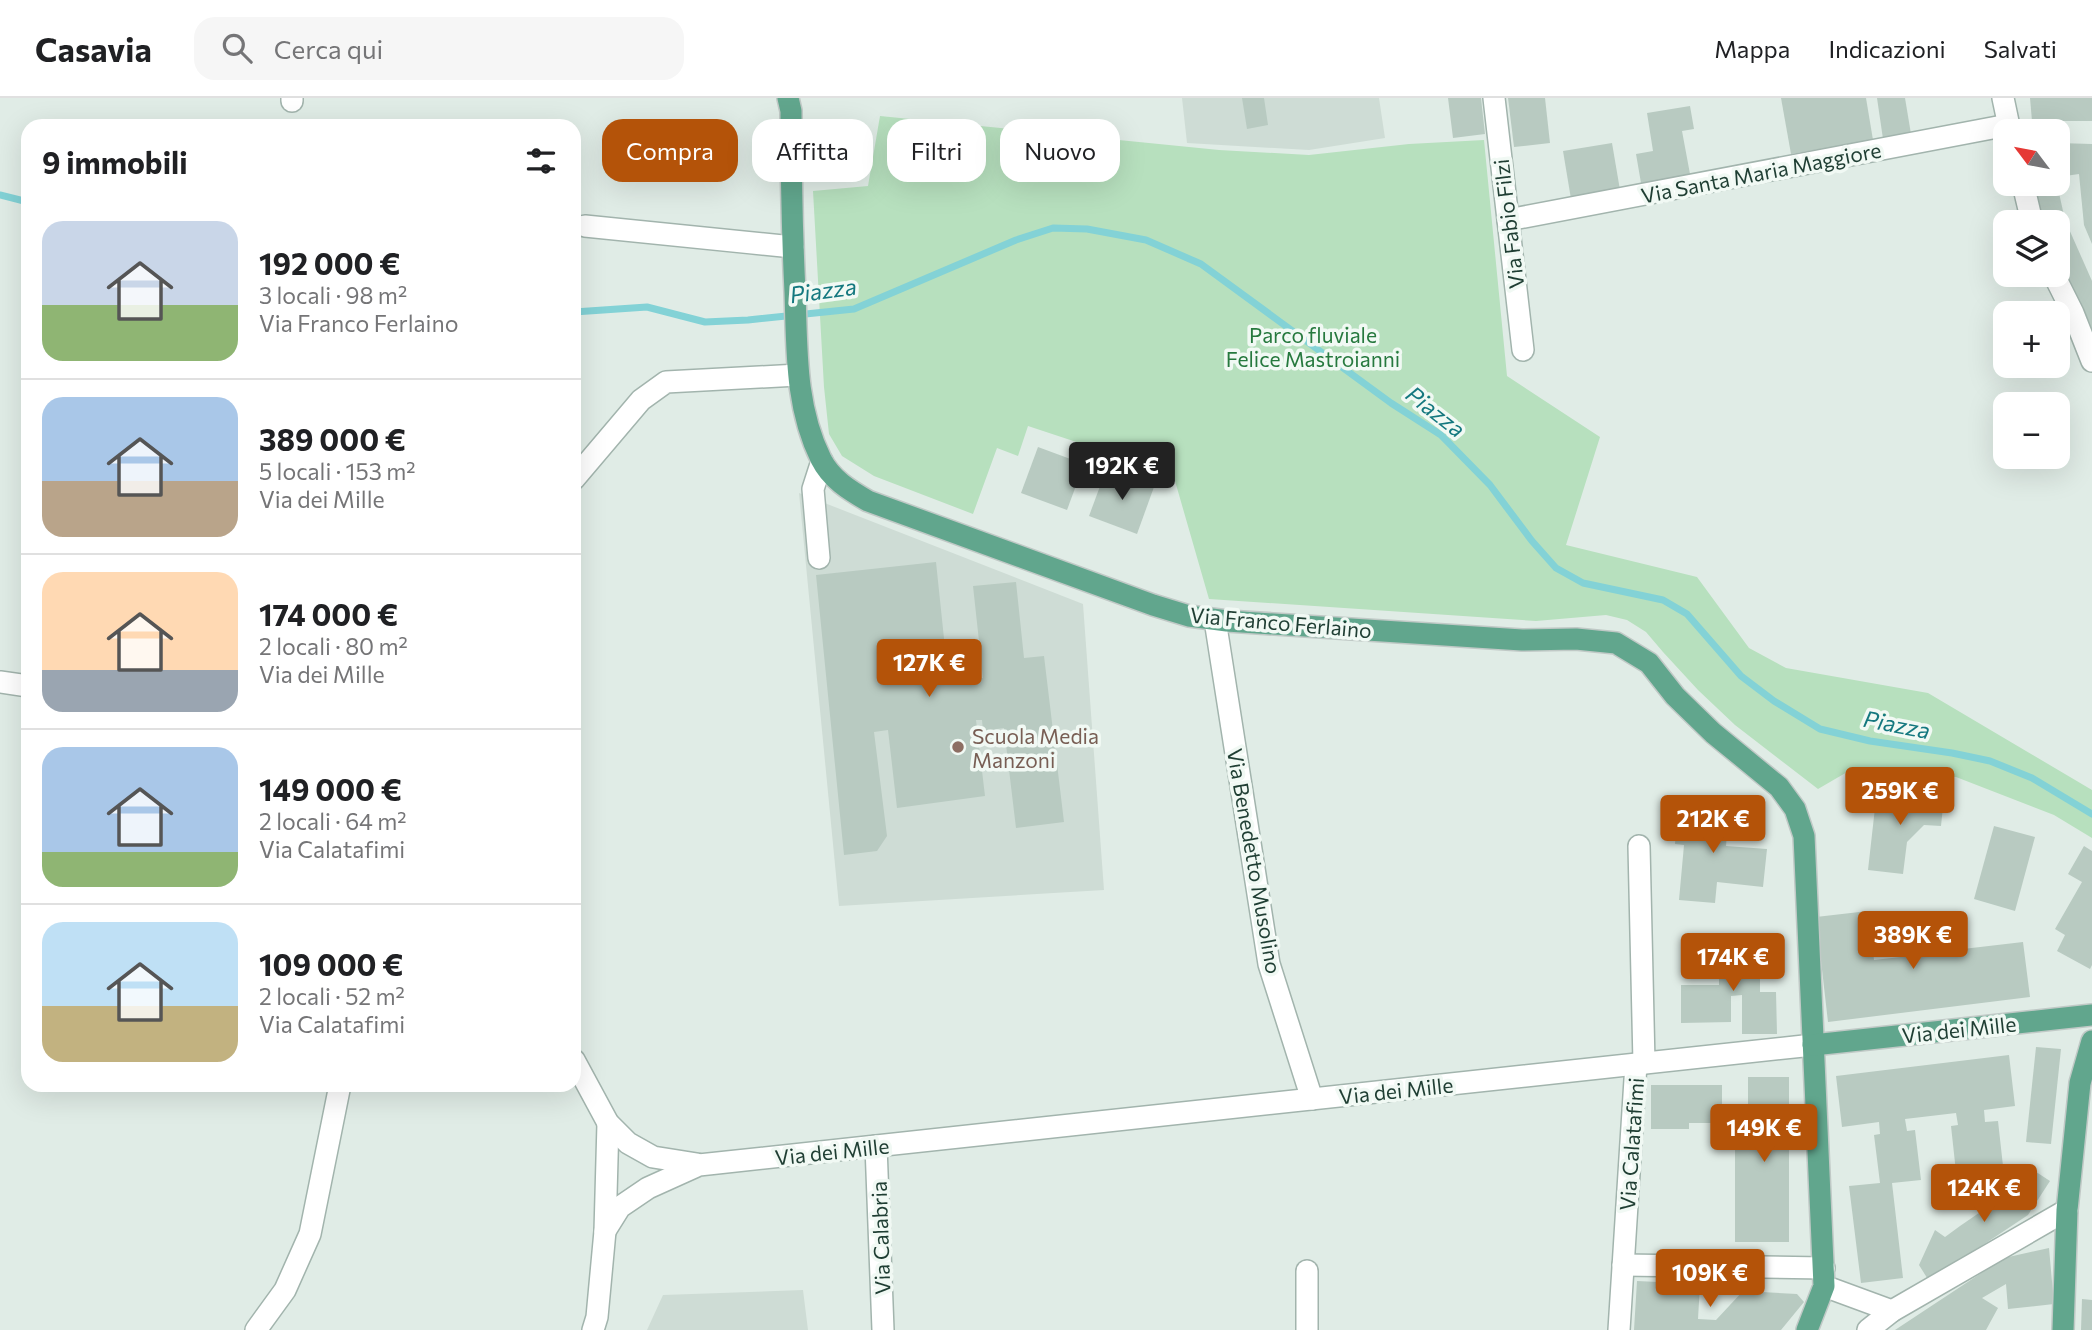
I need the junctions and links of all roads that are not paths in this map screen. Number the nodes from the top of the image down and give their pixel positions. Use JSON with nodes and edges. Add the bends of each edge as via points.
{"nodes":[{"id":1,"x":788,"y":98,"type":"edge"},
{"id":2,"x":1494,"y":98,"type":"edge"},
{"id":3,"x":2003,"y":98,"type":"edge"},
{"id":4,"x":2007,"y":119,"type":"edge"},
{"id":5,"x":1993,"y":131,"type":"edge"},
{"id":6,"x":1508,"y":220,"type":"junction"},
{"id":7,"x":585,"y":226,"type":"dead end"},
{"id":8,"x":793,"y":247,"type":"junction"},
{"id":9,"x":2060,"y":287,"type":"edge"},
{"id":10,"x":1523,"y":350,"type":"dead end"},
{"id":11,"x":2092,"y":361,"type":"edge"},
{"id":12,"x":798,"y":375,"type":"junction"},
{"id":13,"x":822,"y":461,"type":"junction"},
{"id":14,"x":581,"y":471,"type":"edge"},
{"id":15,"x":819,"y":558,"type":"dead end"},
{"id":16,"x":1215,"y":620,"type":"junction"},
{"id":17,"x":0,"y":682,"type":"edge"},
{"id":18,"x":21,"y":685,"type":"edge"},
{"id":19,"x":1639,"y":846,"type":"dead end"},
{"id":20,"x":2092,"y":1015,"type":"edge"},
{"id":21,"x":2092,"y":1041,"type":"edge"},
{"id":22,"x":1813,"y":1045,"type":"junction"},
{"id":23,"x":1640,"y":1064,"type":"junction"},
{"id":24,"x":581,"y":1073,"type":"edge"},
{"id":25,"x":339,"y":1092,"type":"edge"},
{"id":26,"x":1312,"y":1099,"type":"junction"},
{"id":27,"x":608,"y":1123,"type":"junction"},
{"id":28,"x":876,"y":1146,"type":"junction"},
{"id":29,"x":699,"y":1165,"type":"junction"},
{"id":30,"x":2067,"y":1210,"type":"junction"},
{"id":31,"x":605,"y":1231,"type":"junction"},
{"id":32,"x":1623,"y":1265,"type":"junction"},
{"id":33,"x":1307,"y":1271,"type":"dead end"},
{"id":34,"x":1824,"y":1277,"type":"junction"},
{"id":35,"x":1892,"y":1311,"type":"junction"},
{"id":36,"x":256,"y":1330,"type":"edge"},
{"id":37,"x":593,"y":1330,"type":"edge"},
{"id":38,"x":883,"y":1330,"type":"edge"},
{"id":39,"x":1307,"y":1330,"type":"edge"},
{"id":40,"x":1619,"y":1330,"type":"edge"},
{"id":41,"x":1807,"y":1330,"type":"edge"},
{"id":42,"x":1868,"y":1330,"type":"edge"},
{"id":43,"x":2063,"y":1330,"type":"edge"}],
"edges":[{"from":1,"to":8,"type":"main road","name":"Via Franco Ferlaino"},
{"from":2,"to":6,"type":"street","name":"Via Fabio Filzi"},
{"from":3,"to":4,"type":"street"},
{"from":5,"to":6,"type":"street","name":"Via Santa Maria Maggiore"},
{"from":6,"to":10,"type":"street","name":"Via Fabio Filzi"},
{"from":7,"to":8,"type":"street"},
{"from":8,"to":12,"type":"main road","name":"Via Franco Ferlaino"},
{"from":9,"to":11,"type":"street"},
{"from":12,"to":13,"type":"main road","name":"Via Franco Ferlaino","via":[[802,403]]},
{"from":12,"to":14,"type":"street","via":[[666,382],[641,400]]},
{"from":13,"to":15,"type":"street","via":[[813,488]]},
{"from":13,"to":16,"type":"main road","name":"Via Franco Ferlaino","via":[[841,486],[867,501],[1153,605]]},
{"from":16,"to":22,"type":"main road","name":"Via Franco Ferlaino","via":[[1508,639],[1576,639],[1615,643],[1649,663],[1713,733],[1779,786],[1795,808],[1804,836]]},
{"from":16,"to":26,"type":"street","name":"Via Benedetto Musolino","via":[[1269,964]]},
{"from":17,"to":18,"type":"street"},
{"from":19,"to":23,"type":"street","name":"Via Calatafimi"},
{"from":20,"to":22,"type":"main road","name":"Via dei Mille"},
{"from":21,"to":30,"type":"main road","via":[[2080,1083]]},
{"from":22,"to":23,"type":"street","name":"Via dei Mille"},
{"from":22,"to":34,"type":"main road","name":"Via Franco Ferlaino"},
{"from":23,"to":26,"type":"street","name":"Via dei Mille"},
{"from":23,"to":32,"type":"street","name":"Via Calatafimi"},
{"from":24,"to":27,"type":"street"},
{"from":25,"to":36,"type":"street","via":[[310,1234],[285,1290]]},
{"from":26,"to":28,"type":"street","name":"Via dei Mille"},
{"from":27,"to":29,"type":"street","via":[[628,1143],[653,1157]]},
{"from":27,"to":31,"type":"street"},
{"from":28,"to":29,"type":"street","name":"Via dei Mille"},
{"from":28,"to":38,"type":"street","name":"Via Calabria"},
{"from":29,"to":31,"type":"street","via":[[648,1188],[620,1207]]},
{"from":30,"to":35,"type":"street"},
{"from":30,"to":43,"type":"main road"},
{"from":31,"to":37,"type":"street"},
{"from":32,"to":34,"type":"street"},
{"from":32,"to":40,"type":"street","name":"Via Calatafimi"},
{"from":33,"to":39,"type":"street"},
{"from":34,"to":35,"type":"street"},
{"from":34,"to":41,"type":"main road"},
{"from":35,"to":42,"type":"street"}]}
